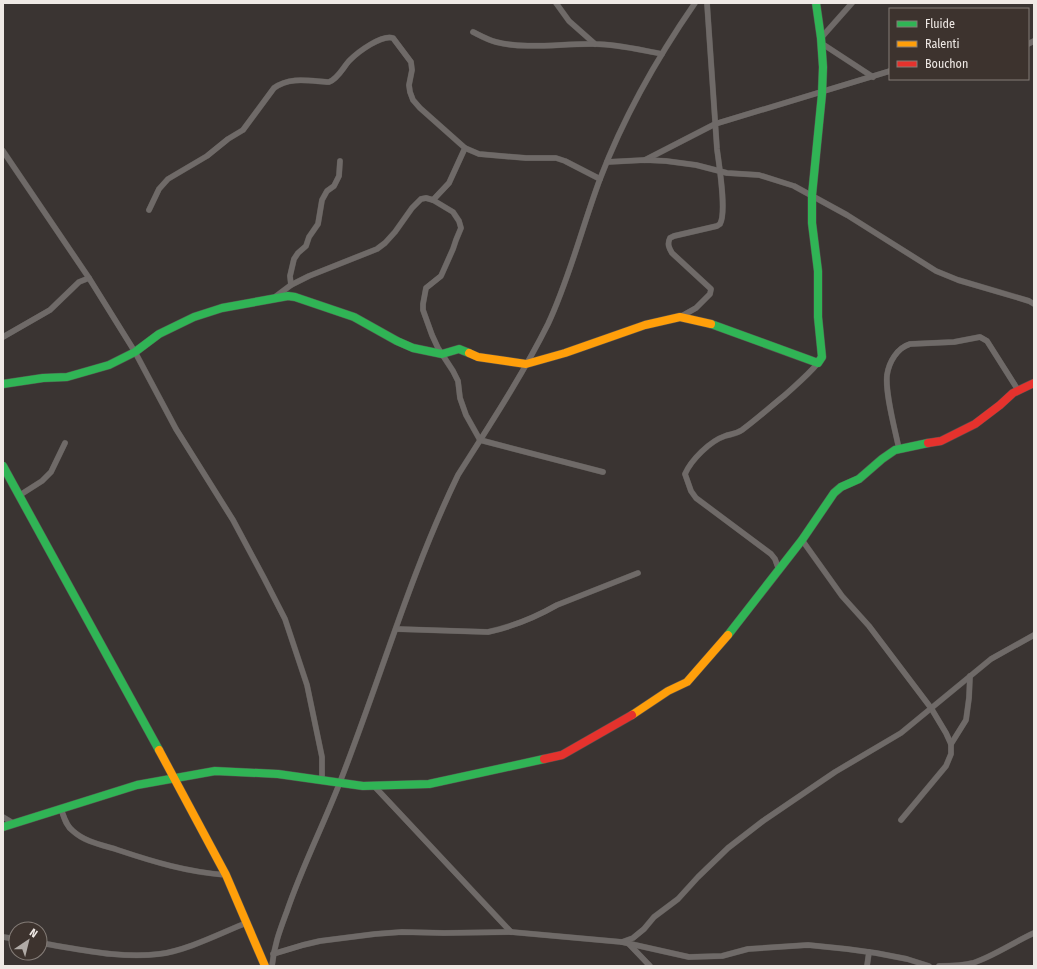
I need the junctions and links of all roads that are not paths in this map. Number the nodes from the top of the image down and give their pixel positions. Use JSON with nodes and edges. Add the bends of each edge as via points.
{"nodes":[{"id":1,"x":556,"y":3,"type":"edge"},
{"id":2,"x":695,"y":3,"type":"edge"},
{"id":3,"x":707,"y":3,"type":"edge"},
{"id":4,"x":816,"y":3,"type":"edge"},
{"id":5,"x":852,"y":3,"type":"edge"},
{"id":6,"x":473,"y":32,"type":"dead end"},
{"id":7,"x":821,"y":41,"type":"junction"},
{"id":8,"x":595,"y":44,"type":"junction"},
{"id":9,"x":662,"y":54,"type":"junction"},
{"id":10,"x":889,"y":71,"type":"edge"},
{"id":11,"x":873,"y":77,"type":"junction"},
{"id":12,"x":822,"y":91,"type":"junction"},
{"id":13,"x":715,"y":124,"type":"junction"},
{"id":14,"x":465,"y":148,"type":"junction"},
{"id":15,"x":3,"y":151,"type":"edge"},
{"id":16,"x":645,"y":160,"type":"junction"},
{"id":17,"x":340,"y":161,"type":"dead end"},
{"id":18,"x":607,"y":162,"type":"junction"},
{"id":19,"x":720,"y":171,"type":"junction"},
{"id":20,"x":600,"y":179,"type":"junction"},
{"id":21,"x":812,"y":195,"type":"junction"},
{"id":22,"x":433,"y":200,"type":"junction"},
{"id":23,"x":149,"y":210,"type":"dead end"},
{"id":24,"x":89,"y":278,"type":"junction"},
{"id":25,"x":291,"y":285,"type":"junction"},
{"id":26,"x":275,"y":297,"type":"junction"},
{"id":27,"x":1034,"y":304,"type":"edge"},
{"id":28,"x":680,"y":316,"type":"junction"},
{"id":29,"x":3,"y":337,"type":"edge"},
{"id":30,"x":135,"y":352,"type":"junction"},
{"id":31,"x":442,"y":354,"type":"junction"},
{"id":32,"x":818,"y":363,"type":"junction"},
{"id":33,"x":526,"y":364,"type":"junction"},
{"id":34,"x":1034,"y":383,"type":"edge"},
{"id":35,"x":3,"y":384,"type":"edge"},
{"id":36,"x":1018,"y":390,"type":"junction"},
{"id":37,"x":480,"y":440,"type":"junction"},
{"id":38,"x":65,"y":443,"type":"dead end"},
{"id":39,"x":899,"y":449,"type":"junction"},
{"id":40,"x":3,"y":466,"type":"edge"},
{"id":41,"x":603,"y":472,"type":"dead end"},
{"id":42,"x":20,"y":495,"type":"junction"},
{"id":43,"x":802,"y":540,"type":"junction"},
{"id":44,"x":779,"y":570,"type":"junction"},
{"id":45,"x":638,"y":573,"type":"dead end"},
{"id":46,"x":396,"y":629,"type":"junction"},
{"id":47,"x":1034,"y":635,"type":"edge"},
{"id":48,"x":970,"y":676,"type":"junction"},
{"id":49,"x":931,"y":708,"type":"junction"},
{"id":50,"x":951,"y":744,"type":"junction"},
{"id":51,"x":175,"y":778,"type":"junction"},
{"id":52,"x":322,"y":780,"type":"junction"},
{"id":53,"x":340,"y":783,"type":"junction"},
{"id":54,"x":375,"y":787,"type":"junction"},
{"id":55,"x":62,"y":810,"type":"junction"},
{"id":56,"x":3,"y":818,"type":"edge"},
{"id":57,"x":901,"y":820,"type":"dead end"},
{"id":58,"x":13,"y":823,"type":"junction"},
{"id":59,"x":3,"y":827,"type":"edge"},
{"id":60,"x":226,"y":875,"type":"junction"},
{"id":61,"x":246,"y":923,"type":"junction"},
{"id":62,"x":511,"y":932,"type":"junction"},
{"id":63,"x":1034,"y":933,"type":"edge"},
{"id":64,"x":625,"y":943,"type":"junction"},
{"id":65,"x":48,"y":944,"type":"edge"},
{"id":66,"x":869,"y":952,"type":"junction"},
{"id":67,"x":273,"y":954,"type":"junction"},
{"id":68,"x":968,"y":965,"type":"edge"},
{"id":69,"x":264,"y":966,"type":"edge"},
{"id":70,"x":272,"y":966,"type":"edge"},
{"id":71,"x":650,"y":966,"type":"edge"},
{"id":72,"x":867,"y":966,"type":"edge"},
{"id":73,"x":929,"y":966,"type":"edge"},
{"id":74,"x":939,"y":966,"type":"edge"}],
"edges":[{"from":1,"to":8,"type":"street","via":[[569,21]]},
{"from":2,"to":9,"type":"street"},
{"from":3,"to":13,"type":"street"},
{"from":4,"to":7,"type":"street"},
{"from":5,"to":7,"type":"street"},
{"from":6,"to":8,"type":"street","via":[[496,42],[562,46]]},
{"from":7,"to":11,"type":"street"},
{"from":7,"to":12,"type":"street"},
{"from":8,"to":9,"type":"street"},
{"from":9,"to":18,"type":"street","via":[[620,129]]},
{"from":10,"to":11,"type":"street"},
{"from":11,"to":12,"type":"street"},
{"from":12,"to":13,"type":"street"},
{"from":12,"to":21,"type":"street"},
{"from":13,"to":16,"type":"street"},
{"from":13,"to":19,"type":"street"},
{"from":14,"to":20,"type":"street","via":[[479,154],[556,158]]},
{"from":14,"to":22,"type":"street","via":[[449,183]]},
{"from":14,"to":23,"type":"street","via":[[413,100],[409,85],[411,62],[393,38],[386,37],[366,47],[350,60],[334,80],[293,80],[280,83],[243,130],[208,156],[168,179],[159,189]]},
{"from":15,"to":24,"type":"street"},
{"from":16,"to":18,"type":"street"},
{"from":16,"to":19,"type":"street","via":[[666,161]]},
{"from":17,"to":25,"type":"street","via":[[339,176],[322,200],[318,224],[306,246],[294,259],[290,276]]},
{"from":18,"to":20,"type":"street"},
{"from":19,"to":21,"type":"street","via":[[759,175],[794,186]]},
{"from":19,"to":28,"type":"street","via":[[723,215],[720,224],[674,236],[669,241],[672,253],[711,291],[696,308]]},
{"from":20,"to":33,"type":"street","via":[[568,276],[548,323]]},
{"from":21,"to":27,"type":"street","via":[[936,271]]},
{"from":21,"to":32,"type":"street","via":[[822,357]]},
{"from":22,"to":25,"type":"street","via":[[426,198],[418,202],[385,243],[369,254],[330,267]]},
{"from":22,"to":31,"type":"street","via":[[453,212],[462,225],[443,273],[427,286],[423,299],[426,319]]},
{"from":24,"to":29,"type":"street","via":[[79,282],[50,310]]},
{"from":24,"to":30,"type":"street"},
{"from":25,"to":26,"type":"street"},
{"from":26,"to":30,"type":"street","via":[[222,308],[194,317],[159,334]]},
{"from":26,"to":31,"type":"street","via":[[295,297],[349,314],[398,342]]},
{"from":28,"to":32,"type":"street","via":[[707,323]]},
{"from":28,"to":33,"type":"street"},
{"from":30,"to":35,"type":"street","via":[[118,361],[67,377]]},
{"from":30,"to":52,"type":"street","via":[[176,429],[233,520],[285,619],[309,693],[322,758]]},
{"from":31,"to":33,"type":"street","via":[[459,349],[478,357]]},
{"from":31,"to":37,"type":"street","via":[[458,381],[466,415]]},
{"from":32,"to":44,"type":"street","via":[[803,380],[742,430],[708,446],[686,474],[696,498],[771,554]]},
{"from":33,"to":37,"type":"street"},
{"from":34,"to":36,"type":"street"},
{"from":36,"to":39,"type":"street","via":[[975,424],[941,441]]},
{"from":36,"to":39,"type":"street","via":[[987,341],[980,338],[903,346],[895,355],[887,375],[888,394]]},
{"from":37,"to":41,"type":"street"},
{"from":37,"to":46,"type":"street","via":[[451,489],[423,553]]},
{"from":38,"to":42,"type":"street","via":[[51,472]]},
{"from":39,"to":43,"type":"street","via":[[882,459],[859,479],[834,493]]},
{"from":40,"to":42,"type":"street"},
{"from":42,"to":51,"type":"street"},
{"from":43,"to":44,"type":"street"},
{"from":43,"to":49,"type":"street","via":[[842,596]]},
{"from":44,"to":54,"type":"street","via":[[718,648],[687,682],[562,755],[430,784]]},
{"from":45,"to":46,"type":"street","via":[[497,630],[488,632]]},
{"from":46,"to":53,"type":"street"},
{"from":47,"to":48,"type":"street","via":[[991,659]]},
{"from":48,"to":49,"type":"street"},
{"from":48,"to":50,"type":"street","via":[[966,720]]},
{"from":49,"to":50,"type":"street"},
{"from":49,"to":64,"type":"street","via":[[901,733],[835,772],[728,848],[678,899]]},
{"from":50,"to":57,"type":"street","via":[[951,754],[946,766]]},
{"from":51,"to":52,"type":"street","via":[[215,771],[278,774]]},
{"from":51,"to":55,"type":"street","via":[[136,785]]},
{"from":51,"to":60,"type":"street"},
{"from":52,"to":53,"type":"street"},
{"from":53,"to":54,"type":"street"},
{"from":53,"to":67,"type":"street","via":[[303,866]]},
{"from":54,"to":62,"type":"street"},
{"from":55,"to":58,"type":"street"},
{"from":55,"to":60,"type":"street","via":[[68,826],[87,841],[159,864],[199,873]]},
{"from":56,"to":58,"type":"street"},
{"from":58,"to":59,"type":"street"},
{"from":60,"to":61,"type":"street"},
{"from":61,"to":65,"type":"street","via":[[202,941],[160,954],[108,953]]},
{"from":61,"to":69,"type":"street"},
{"from":62,"to":64,"type":"street"},
{"from":62,"to":67,"type":"street","via":[[402,932],[320,941]]},
{"from":63,"to":68,"type":"street"},
{"from":64,"to":66,"type":"street","via":[[689,957],[722,956],[748,949],[808,945]]},
{"from":64,"to":71,"type":"street"},
{"from":66,"to":72,"type":"street"},
{"from":66,"to":73,"type":"street"},
{"from":67,"to":70,"type":"street"},
{"from":68,"to":74,"type":"street"}]}
